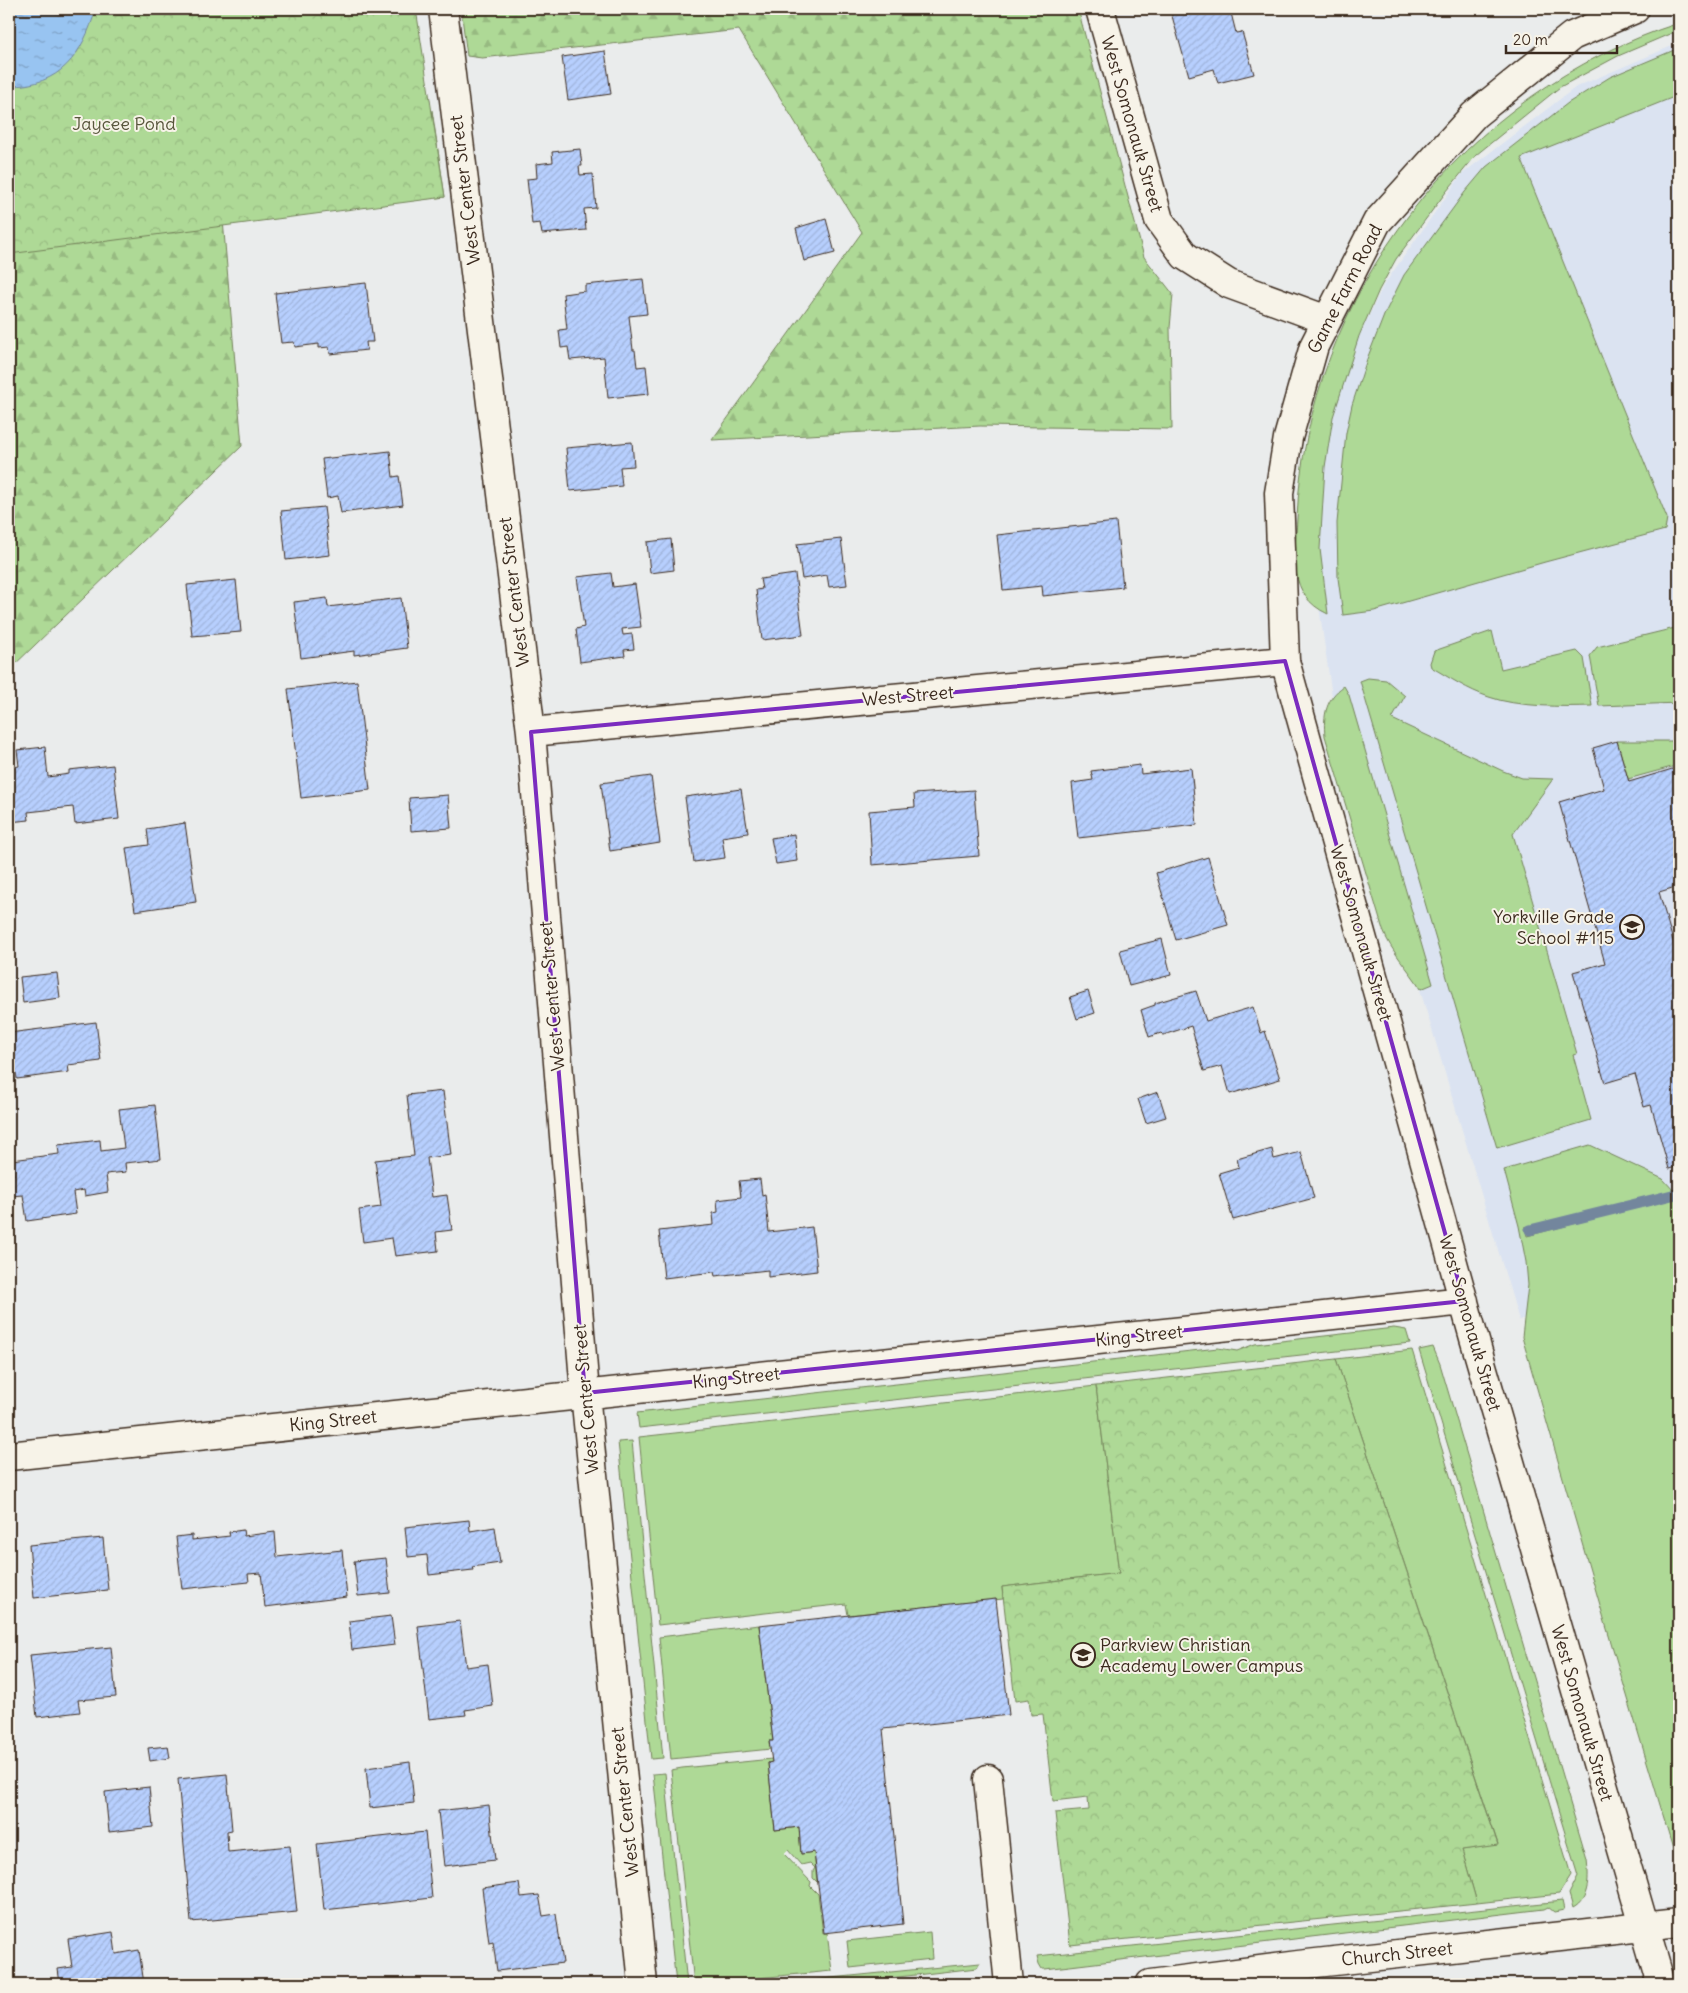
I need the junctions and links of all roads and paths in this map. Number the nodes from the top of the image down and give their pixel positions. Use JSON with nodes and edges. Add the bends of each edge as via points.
{"nodes":[{"id":1,"x":443,"y":9,"type":"edge"},
{"id":2,"x":1100,"y":9,"type":"edge"},
{"id":3,"x":1635,"y":9,"type":"edge"},
{"id":4,"x":1327,"y":320,"type":"junction"},
{"id":5,"x":1285,"y":661,"type":"junction"},
{"id":6,"x":531,"y":732,"type":"junction"},
{"id":7,"x":1464,"y":1301,"type":"junction"},
{"id":8,"x":585,"y":1393,"type":"junction"},
{"id":9,"x":9,"y":1456,"type":"edge"},
{"id":10,"x":988,"y":1779,"type":"dead end"},
{"id":11,"x":1679,"y":1923,"type":"edge"},
{"id":12,"x":1644,"y":1927,"type":"junction"},
{"id":13,"x":1299,"y":1975,"type":"edge"},
{"id":14,"x":643,"y":1984,"type":"edge"},
{"id":15,"x":1009,"y":1984,"type":"edge"},
{"id":16,"x":1150,"y":1984,"type":"edge"},
{"id":17,"x":1661,"y":1984,"type":"edge"}],
"edges":[{"from":1,"to":6,"type":"street","name":"West Center Street"},
{"from":2,"to":4,"type":"street","name":"West Somonauk Street","via":[[1159,220],[1185,256],[1228,284]]},
{"from":3,"to":4,"type":"street","name":"Game Farm Road","via":[[1572,36],[1474,115],[1378,222]]},
{"from":4,"to":5,"type":"street","name":"Game Farm Road","via":[[1314,346],[1288,438],[1279,493]]},
{"from":5,"to":6,"type":"street","name":"West Street"},
{"from":5,"to":7,"type":"street","name":"West Somonauk Street"},
{"from":6,"to":8,"type":"street","name":"West Center Street"},
{"from":7,"to":8,"type":"street","name":"King Street"},
{"from":7,"to":12,"type":"street","name":"West Somonauk Street"},
{"from":8,"to":9,"type":"street","name":"King Street"},
{"from":8,"to":14,"type":"street","name":"West Center Street"},
{"from":10,"to":15,"type":"street"},
{"from":11,"to":12,"type":"street","name":"Church Street"},
{"from":12,"to":13,"type":"street","name":"Church Street"},
{"from":12,"to":17,"type":"street","name":"West Somonauk Street"},
{"from":13,"to":16,"type":"street","name":"Church Street"}]}
